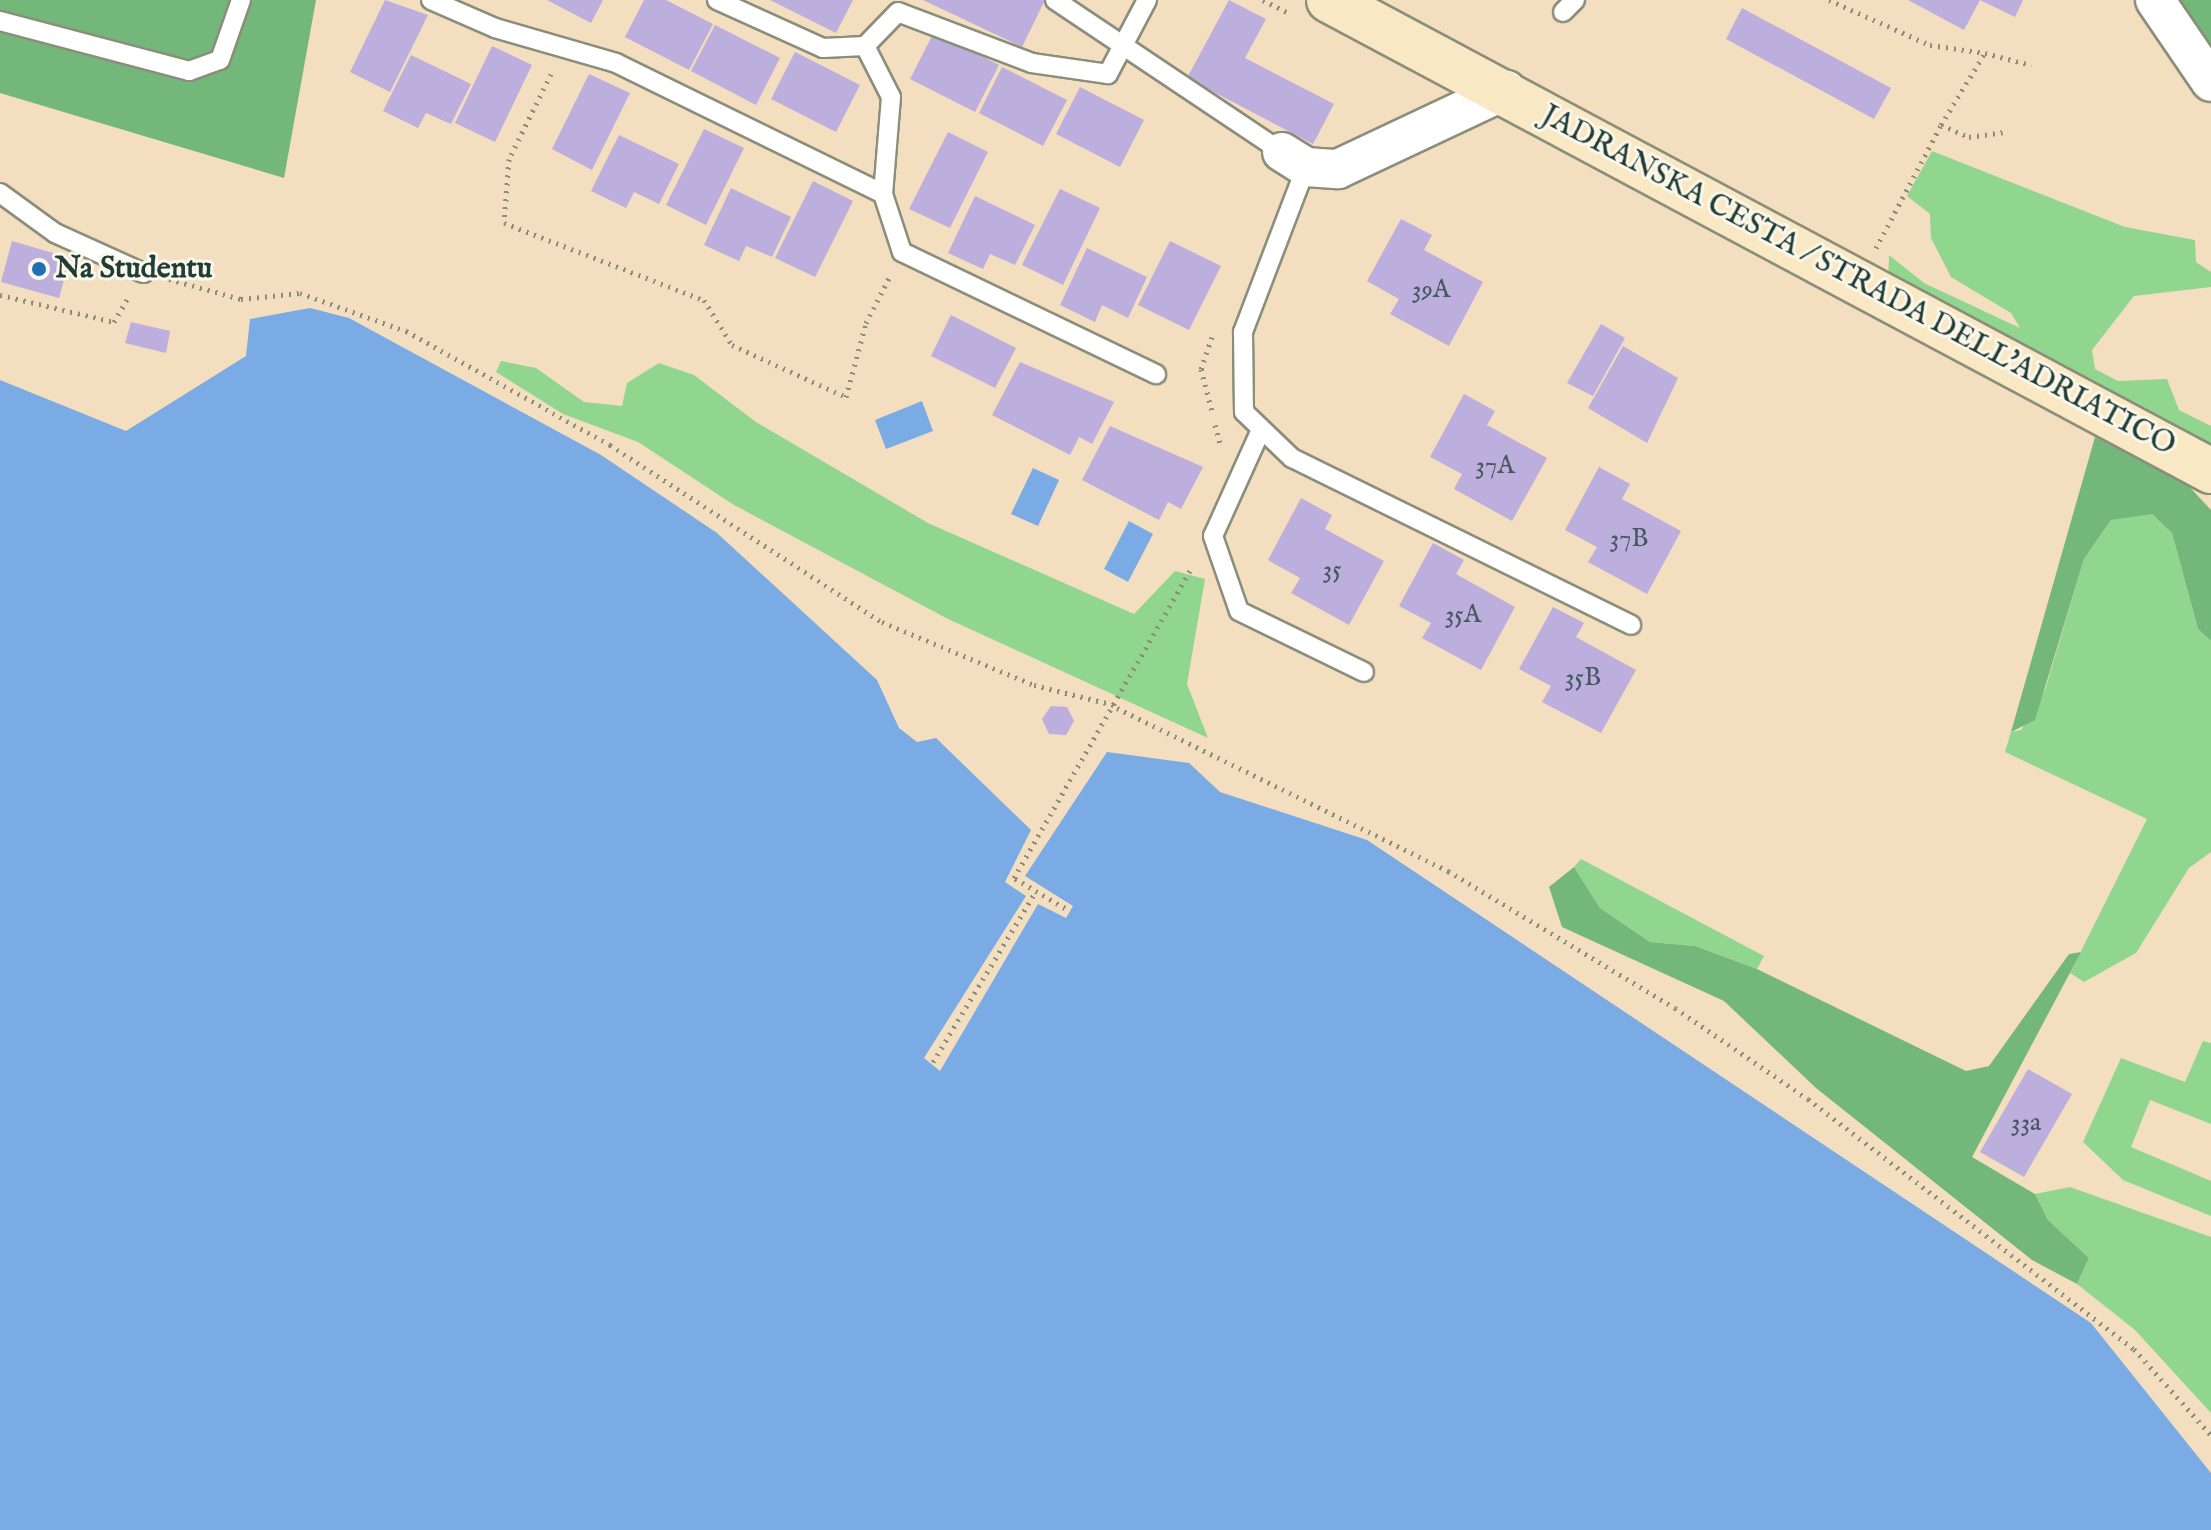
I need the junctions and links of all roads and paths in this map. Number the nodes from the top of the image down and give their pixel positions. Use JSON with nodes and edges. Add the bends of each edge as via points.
{"nodes":[{"id":1,"x":241,"y":0,"type":"edge"},
{"id":2,"x":431,"y":0,"type":"edge"},
{"id":3,"x":717,"y":0,"type":"edge"},
{"id":4,"x":1055,"y":0,"type":"edge"},
{"id":5,"x":1147,"y":0,"type":"edge"},
{"id":6,"x":1329,"y":0,"type":"edge"},
{"id":7,"x":1829,"y":0,"type":"edge"},
{"id":8,"x":2155,"y":0,"type":"edge"},
{"id":9,"x":0,"y":21,"type":"edge"},
{"id":10,"x":1126,"y":44,"type":"junction"},
{"id":11,"x":865,"y":46,"type":"junction"},
{"id":12,"x":563,"y":48,"type":"junction"},
{"id":13,"x":1985,"y":53,"type":"junction"},
{"id":14,"x":2031,"y":65,"type":"dead end"},
{"id":15,"x":2211,"y":82,"type":"edge"},
{"id":16,"x":1506,"y":90,"type":"junction"},
{"id":17,"x":1941,"y":125,"type":"junction"},
{"id":18,"x":2003,"y":132,"type":"dead end"},
{"id":19,"x":1294,"y":159,"type":"junction"},
{"id":20,"x":0,"y":193,"type":"edge"},
{"id":21,"x":883,"y":194,"type":"junction"},
{"id":22,"x":1875,"y":249,"type":"dead end"},
{"id":23,"x":902,"y":252,"type":"junction"},
{"id":24,"x":143,"y":273,"type":"junction"},
{"id":25,"x":0,"y":295,"type":"edge"},
{"id":26,"x":1156,"y":374,"type":"dead end"},
{"id":27,"x":1260,"y":432,"type":"junction"},
{"id":28,"x":2211,"y":471,"type":"edge"},
{"id":29,"x":1189,"y":555,"type":"dead end"},
{"id":30,"x":1631,"y":625,"type":"dead end"},
{"id":31,"x":1364,"y":672,"type":"dead end"},
{"id":32,"x":1118,"y":707,"type":"junction"},
{"id":33,"x":1035,"y":893,"type":"junction"},
{"id":34,"x":1065,"y":908,"type":"dead end"},
{"id":35,"x":933,"y":1062,"type":"dead end"},
{"id":36,"x":2211,"y":1435,"type":"edge"}],
"edges":[{"from":1,"to":9,"type":"lane","via":[[220,60],[189,71]]},
{"from":2,"to":12,"type":"lane"},
{"from":3,"to":11,"type":"lane","via":[[823,48]]},
{"from":4,"to":10,"type":"lane"},
{"from":5,"to":10,"type":"lane"},
{"from":6,"to":16,"type":"main road","name":"JADRANSKA CESTA / STRADA DELL'ADRIATICO"},
{"from":7,"to":13,"type":"path","via":[[1930,45]]},
{"from":8,"to":15,"type":"street"},
{"from":10,"to":11,"type":"lane","via":[[1108,74],[1032,63],[898,12]]},
{"from":10,"to":19,"type":"lane","via":[[1186,94]]},
{"from":11,"to":21,"type":"lane","via":[[891,97]]},
{"from":12,"to":21,"type":"lane","via":[[616,63]]},
{"from":12,"to":23,"type":"path","via":[[509,159],[504,223],[704,300],[732,345],[846,397],[866,323]]},
{"from":13,"to":14,"type":"path"},
{"from":13,"to":17,"type":"path"},
{"from":16,"to":19,"type":"street","name":"JADRANSKA CESTA / STRADA DELL'ADRIATICO","via":[[1338,169]]},
{"from":16,"to":28,"type":"main road","name":"JADRANSKA CESTA / STRADA DELL'ADRIATICO","via":[[1856,287]]},
{"from":17,"to":18,"type":"path","via":[[1969,137]]},
{"from":17,"to":22,"type":"path"},
{"from":19,"to":27,"type":"lane","via":[[1243,332],[1241,397]]},
{"from":20,"to":24,"type":"lane","via":[[55,233]]},
{"from":21,"to":23,"type":"lane"},
{"from":23,"to":26,"type":"lane"},
{"from":24,"to":25,"type":"path","via":[[114,322]]},
{"from":24,"to":32,"type":"path","via":[[241,299],[300,293],[406,331],[610,445],[882,622],[1034,685]]},
{"from":27,"to":30,"type":"lane","via":[[1292,458]]},
{"from":27,"to":31,"type":"lane","via":[[1213,536],[1239,611]]},
{"from":29,"to":32,"type":"path","via":[[1194,564]]},
{"from":32,"to":33,"type":"path","via":[[1014,878]]},
{"from":32,"to":36,"type":"path","via":[[1448,871],[1675,1008],[1808,1099],[2134,1349]]},
{"from":33,"to":34,"type":"path"},
{"from":33,"to":35,"type":"path"}]}
